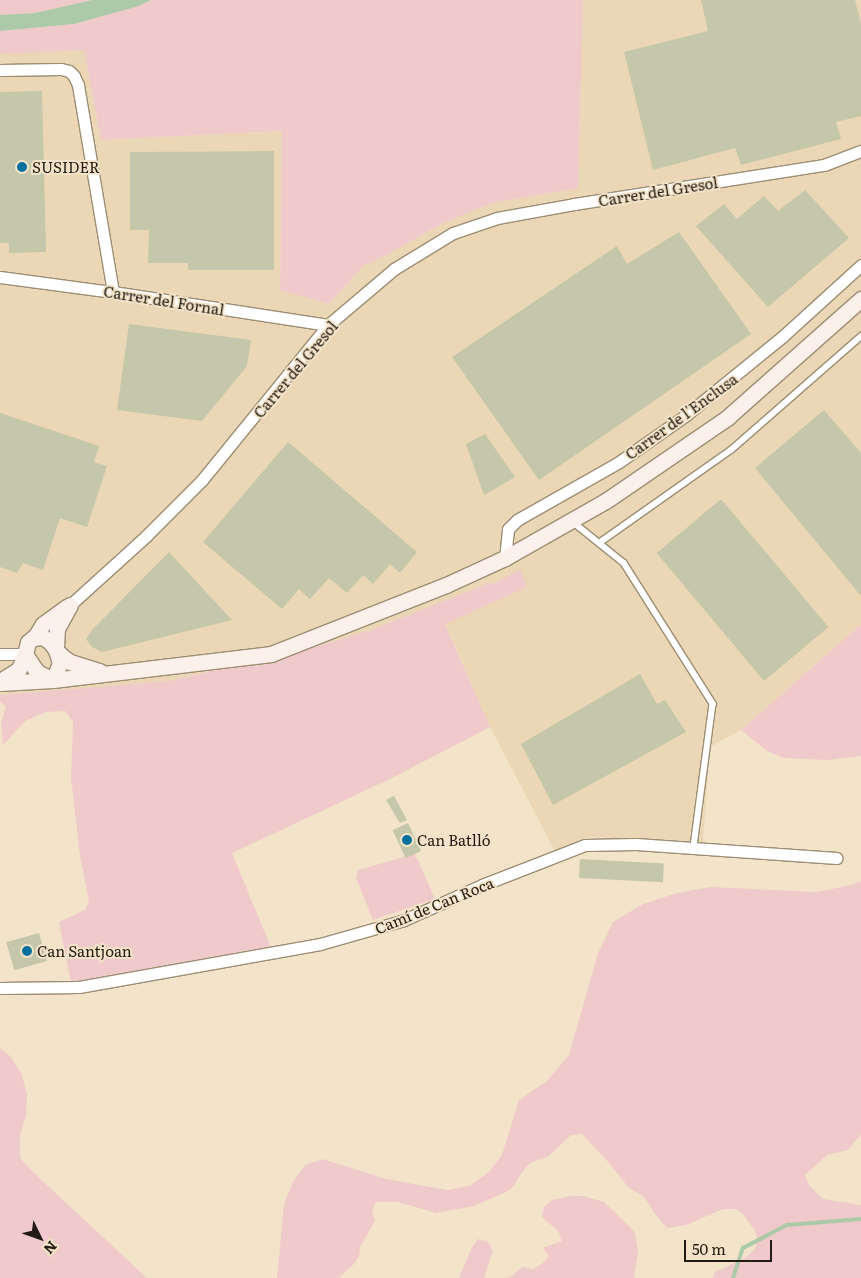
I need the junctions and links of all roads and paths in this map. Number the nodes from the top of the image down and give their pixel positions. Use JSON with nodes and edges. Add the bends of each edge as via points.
{"nodes":[{"id":1,"x":0,"y":70,"type":"edge"},
{"id":2,"x":861,"y":151,"type":"edge"},
{"id":3,"x":861,"y":265,"type":"edge"},
{"id":4,"x":0,"y":277,"type":"edge"},
{"id":5,"x":113,"y":292,"type":"junction"},
{"id":6,"x":861,"y":299,"type":"edge"},
{"id":7,"x":328,"y":325,"type":"junction"},
{"id":8,"x":861,"y":336,"type":"edge"},
{"id":9,"x":571,"y":520,"type":"junction"},
{"id":10,"x":599,"y":542,"type":"junction"},
{"id":11,"x":505,"y":558,"type":"junction"},
{"id":12,"x":70,"y":606,"type":"junction"},
{"id":13,"x":35,"y":637,"type":"junction"},
{"id":14,"x":56,"y":650,"type":"junction"},
{"id":15,"x":0,"y":654,"type":"edge"},
{"id":16,"x":25,"y":654,"type":"junction"},
{"id":17,"x":108,"y":674,"type":"junction"},
{"id":18,"x":53,"y":680,"type":"junction"},
{"id":19,"x":0,"y":682,"type":"edge"},
{"id":20,"x":694,"y":847,"type":"junction"},
{"id":21,"x":836,"y":858,"type":"dead end"},
{"id":22,"x":0,"y":988,"type":"edge"}],
"edges":[{"from":1,"to":5,"type":"street","via":[[61,69],[74,76]]},
{"from":2,"to":7,"type":"street","name":"Carrer del Gresol","via":[[824,165],[496,218],[453,234],[394,269]]},
{"from":3,"to":11,"type":"street","name":"Carrer de l'Enclusa","via":[[686,415],[619,462],[517,520],[508,529]]},
{"from":4,"to":5,"type":"street","name":"Carrer del Fornal"},
{"from":5,"to":7,"type":"street","name":"Carrer del Fornal"},
{"from":6,"to":9,"type":"street","via":[[728,417],[607,500]]},
{"from":7,"to":12,"type":"street","name":"Carrer del Gresol","via":[[202,480]]},
{"from":8,"to":10,"type":"lane","via":[[731,450]]},
{"from":9,"to":10,"type":"lane"},
{"from":9,"to":11,"type":"street"},
{"from":10,"to":20,"type":"lane","via":[[624,563],[713,704]]},
{"from":11,"to":17,"type":"street","via":[[271,654]]},
{"from":12,"to":13,"type":"street","via":[[52,616]]},
{"from":12,"to":14,"type":"street","via":[[57,628]]},
{"from":13,"to":14,"type":"street","via":[[46,639]]},
{"from":13,"to":16,"type":"street","via":[[28,642]]},
{"from":14,"to":17,"type":"street","via":[[70,662]]},
{"from":14,"to":18,"type":"street","via":[[60,663]]},
{"from":15,"to":16,"type":"street"},
{"from":16,"to":18,"type":"street","via":[[37,672]]},
{"from":16,"to":19,"type":"street","via":[[19,669]]},
{"from":17,"to":18,"type":"street"},
{"from":18,"to":19,"type":"street"},
{"from":20,"to":21,"type":"street","name":"Camí de Can Roca"},
{"from":20,"to":22,"type":"street","name":"Camí de Can Roca","via":[[585,845],[404,920],[320,944],[79,987]]}]}
